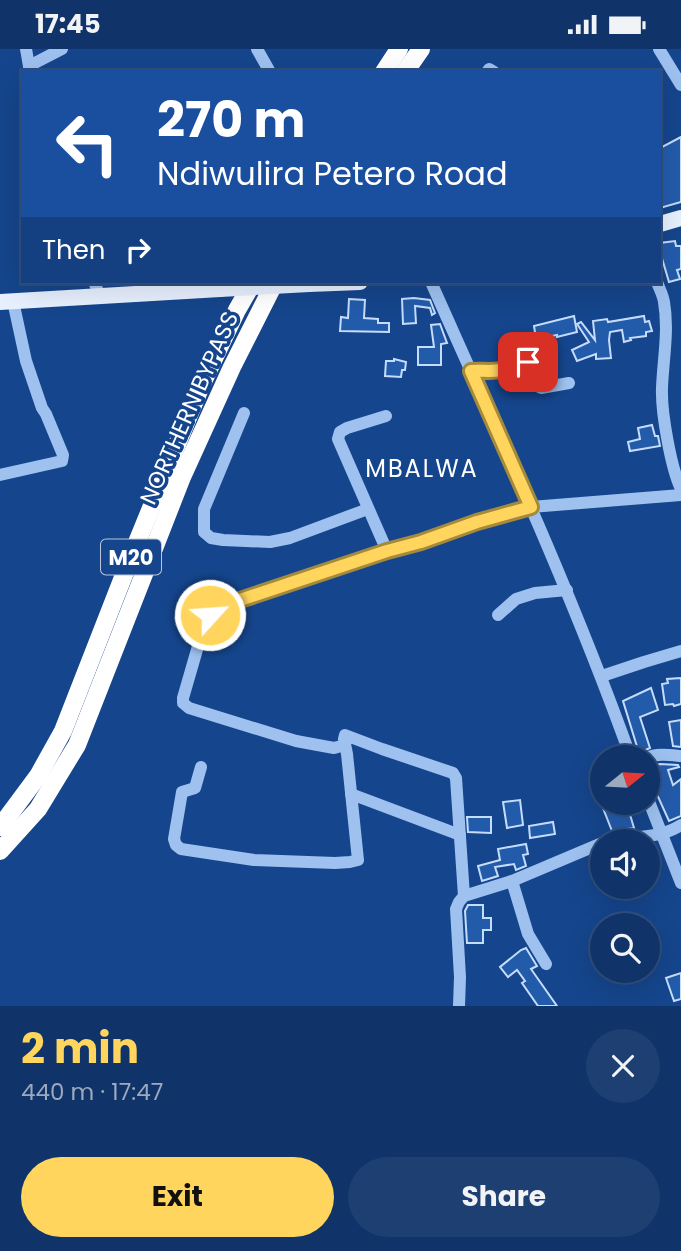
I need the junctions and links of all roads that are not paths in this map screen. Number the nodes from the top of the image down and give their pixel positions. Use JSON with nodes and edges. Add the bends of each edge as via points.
{"nodes":[{"id":1,"x":26,"y":49,"type":"edge"},
{"id":2,"x":62,"y":49,"type":"edge"},
{"id":3,"x":257,"y":49,"type":"edge"},
{"id":4,"x":399,"y":49,"type":"edge"},
{"id":5,"x":421,"y":49,"type":"edge"},
{"id":6,"x":659,"y":49,"type":"edge"},
{"id":7,"x":30,"y":69,"type":"edge"},
{"id":8,"x":269,"y":70,"type":"edge"},
{"id":9,"x":385,"y":70,"type":"edge"},
{"id":10,"x":406,"y":70,"type":"edge"},
{"id":11,"x":681,"y":85,"type":"edge"},
{"id":12,"x":681,"y":218,"type":"edge"},
{"id":13,"x":661,"y":224,"type":"edge"},
{"id":14,"x":252,"y":284,"type":"edge"},
{"id":15,"x":274,"y":284,"type":"edge"},
{"id":16,"x":326,"y":284,"type":"edge"},
{"id":17,"x":432,"y":284,"type":"edge"},
{"id":18,"x":658,"y":284,"type":"edge"},
{"id":19,"x":175,"y":287,"type":"edge"},
{"id":20,"x":137,"y":288,"type":"edge"},
{"id":21,"x":97,"y":289,"type":"edge"},
{"id":22,"x":7,"y":301,"type":"edge"},
{"id":23,"x":471,"y":371,"type":"junction"},
{"id":24,"x":569,"y":383,"type":"dead end"},
{"id":25,"x":244,"y":413,"type":"dead end"},
{"id":26,"x":386,"y":416,"type":"dead end"},
{"id":27,"x":0,"y":475,"type":"edge"},
{"id":28,"x":681,"y":489,"type":"edge"},
{"id":29,"x":681,"y":495,"type":"edge"},
{"id":30,"x":531,"y":507,"type":"junction"},
{"id":31,"x":368,"y":509,"type":"junction"},
{"id":32,"x":387,"y":551,"type":"junction"},
{"id":33,"x":566,"y":590,"type":"junction"},
{"id":34,"x":498,"y":615,"type":"dead end"},
{"id":35,"x":681,"y":651,"type":"edge"},
{"id":36,"x":602,"y":676,"type":"junction"},
{"id":37,"x":345,"y":745,"type":"junction"},
{"id":38,"x":626,"y":745,"type":"edge"},
{"id":39,"x":660,"y":755,"type":"edge"},
{"id":40,"x":681,"y":756,"type":"edge"},
{"id":41,"x":201,"y":767,"type":"dead end"},
{"id":42,"x":351,"y":794,"type":"junction"},
{"id":43,"x":654,"y":815,"type":"edge"},
{"id":44,"x":681,"y":825,"type":"edge"},
{"id":45,"x":0,"y":827,"type":"edge"},
{"id":46,"x":460,"y":835,"type":"junction"},
{"id":47,"x":662,"y":835,"type":"junction"},
{"id":48,"x":590,"y":848,"type":"edge"},
{"id":49,"x":0,"y":851,"type":"edge"},
{"id":50,"x":512,"y":881,"type":"junction"},
{"id":51,"x":681,"y":883,"type":"edge"},
{"id":52,"x":464,"y":896,"type":"junction"},
{"id":53,"x":546,"y":964,"type":"dead end"},
{"id":54,"x":458,"y":1006,"type":"edge"}],
"edges":[{"from":1,"to":7,"type":"street"},
{"from":2,"to":7,"type":"street"},
{"from":3,"to":8,"type":"street"},
{"from":4,"to":9,"type":"highway"},
{"from":5,"to":10,"type":"highway"},
{"from":6,"to":11,"type":"street"},
{"from":12,"to":13,"type":"main road"},
{"from":14,"to":45,"type":"highway","name":"NORTHERN BYPASS","number":"M20","via":[[200,388],[63,731],[38,776]]},
{"from":15,"to":49,"type":"highway","name":"NORTHERN BYPASS","number":"M20","via":[[182,477],[77,745],[38,809]]},
{"from":16,"to":19,"type":"main road","bridge":true},
{"from":17,"to":23,"type":"street"},
{"from":18,"to":28,"type":"street","via":[[664,302],[664,419]]},
{"from":19,"to":20,"type":"main road"},
{"from":20,"to":21,"type":"main road"},
{"from":21,"to":22,"type":"main road"},
{"from":22,"to":27,"type":"street","via":[[41,408],[63,455],[62,461]]},
{"from":23,"to":24,"type":"street","via":[[504,369],[524,360],[534,371],[537,386]]},
{"from":23,"to":30,"type":"street"},
{"from":25,"to":31,"type":"street","via":[[204,509],[204,532],[211,538],[270,542]]},
{"from":26,"to":31,"type":"street","via":[[347,428],[338,439]]},
{"from":29,"to":30,"type":"street"},
{"from":30,"to":32,"type":"street"},
{"from":30,"to":33,"type":"street"},
{"from":31,"to":32,"type":"street"},
{"from":32,"to":37,"type":"street","via":[[216,609],[205,622],[183,698],[189,708],[286,738],[334,748]]},
{"from":33,"to":34,"type":"street","via":[[516,599]]},
{"from":33,"to":36,"type":"street"},
{"from":35,"to":36,"type":"street"},
{"from":36,"to":38,"type":"street"},
{"from":37,"to":42,"type":"street"},
{"from":37,"to":46,"type":"street","via":[[345,734],[453,773]]},
{"from":39,"to":40,"type":"street"},
{"from":41,"to":42,"type":"street","via":[[195,788],[182,792],[174,839],[181,849],[254,860],[358,860]]},
{"from":42,"to":46,"type":"street"},
{"from":43,"to":47,"type":"street"},
{"from":44,"to":47,"type":"street"},
{"from":46,"to":52,"type":"street"},
{"from":47,"to":51,"type":"street"},
{"from":48,"to":50,"type":"street"},
{"from":50,"to":52,"type":"street"},
{"from":50,"to":53,"type":"street","via":[[528,934]]},
{"from":52,"to":54,"type":"street","via":[[456,909]]}]}
